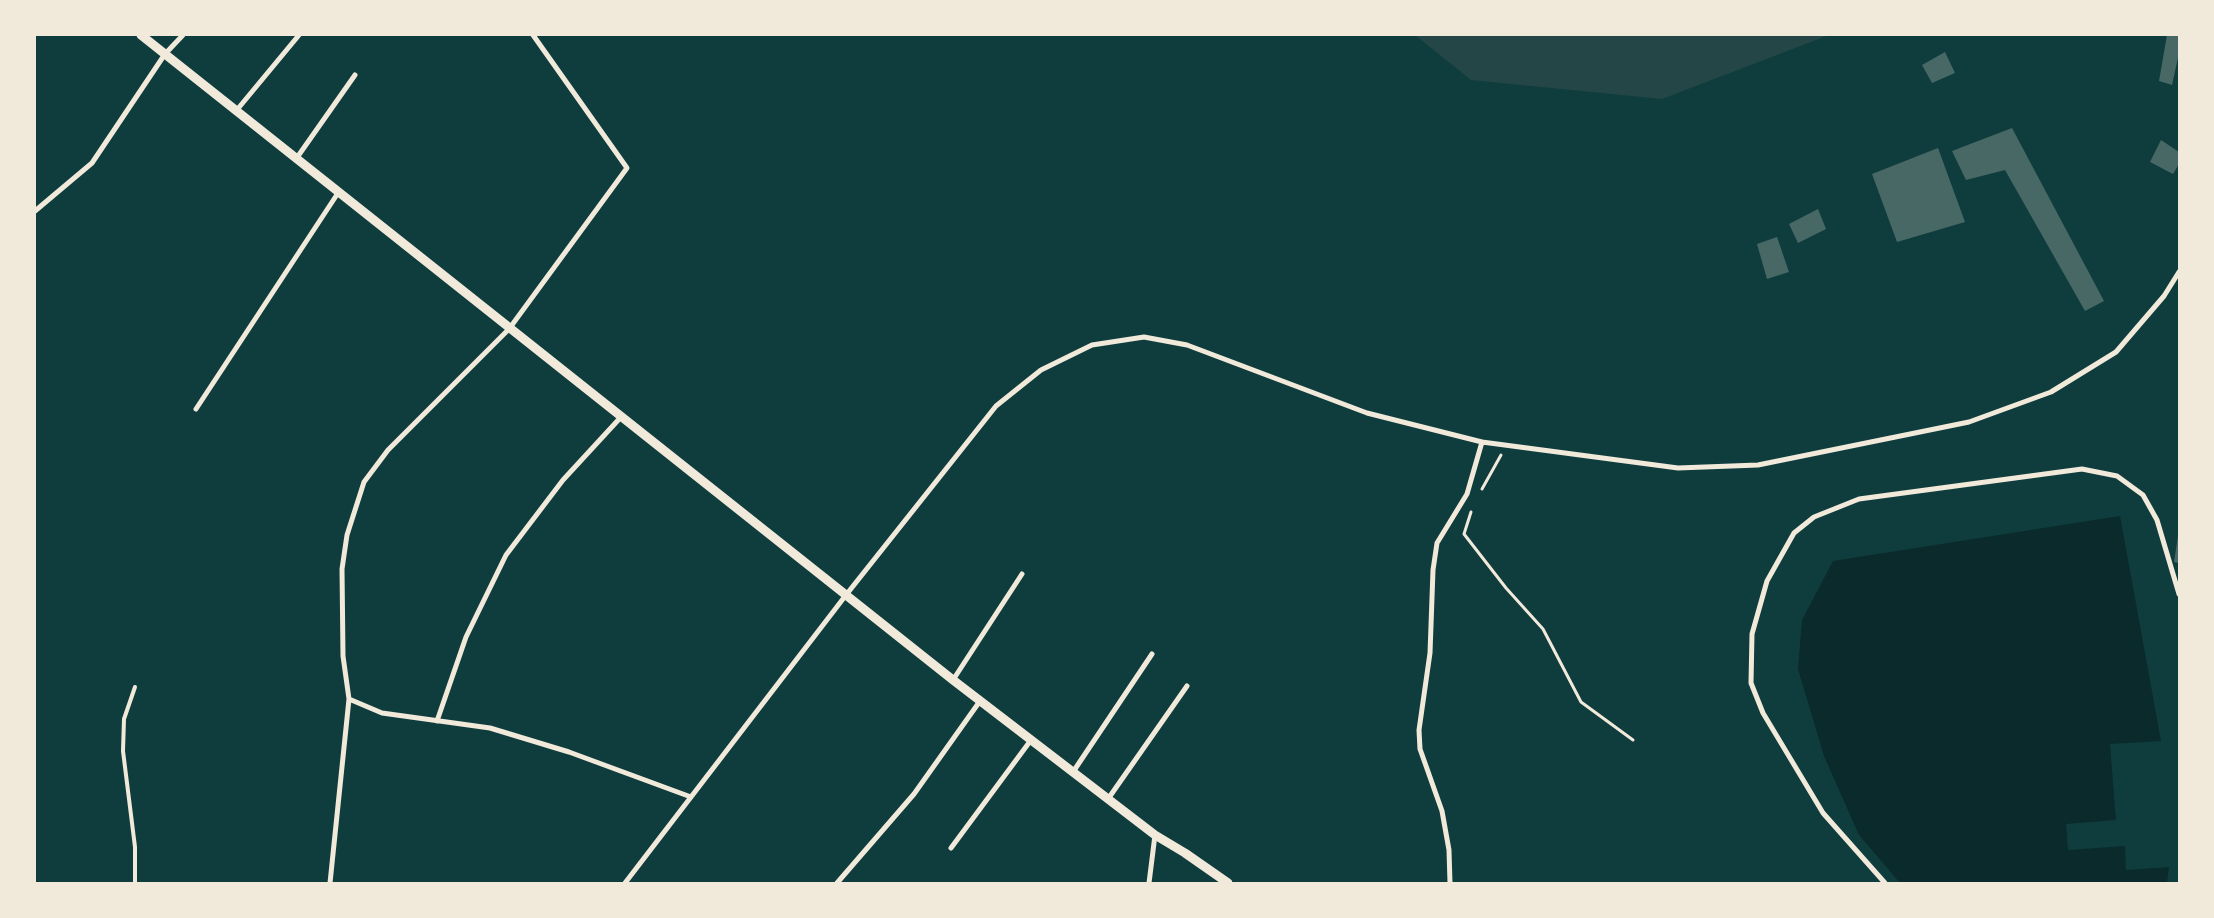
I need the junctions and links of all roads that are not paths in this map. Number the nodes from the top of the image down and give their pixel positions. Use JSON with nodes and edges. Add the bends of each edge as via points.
{"nodes":[{"id":1,"x":141,"y":35,"type":"edge"},
{"id":2,"x":183,"y":35,"type":"edge"},
{"id":3,"x":298,"y":35,"type":"edge"},
{"id":4,"x":533,"y":35,"type":"edge"},
{"id":5,"x":165,"y":54,"type":"junction"},
{"id":6,"x":355,"y":75,"type":"dead end"},
{"id":7,"x":236,"y":111,"type":"junction"},
{"id":8,"x":296,"y":160,"type":"junction"},
{"id":9,"x":338,"y":193,"type":"junction"},
{"id":10,"x":35,"y":211,"type":"edge"},
{"id":11,"x":2179,"y":272,"type":"edge"},
{"id":12,"x":509,"y":329,"type":"junction"},
{"id":13,"x":196,"y":409,"type":"dead end"},
{"id":14,"x":621,"y":417,"type":"junction"},
{"id":15,"x":1482,"y":442,"type":"junction"},
{"id":16,"x":1022,"y":574,"type":"dead end"},
{"id":17,"x":2179,"y":594,"type":"edge"},
{"id":18,"x":846,"y":595,"type":"junction"},
{"id":19,"x":1152,"y":654,"type":"dead end"},
{"id":20,"x":953,"y":680,"type":"junction"},
{"id":21,"x":1187,"y":686,"type":"dead end"},
{"id":22,"x":135,"y":687,"type":"dead end"},
{"id":23,"x":349,"y":699,"type":"junction"},
{"id":24,"x":980,"y":701,"type":"junction"},
{"id":25,"x":437,"y":721,"type":"junction"},
{"id":26,"x":1032,"y":740,"type":"junction"},
{"id":27,"x":1073,"y":772,"type":"junction"},
{"id":28,"x":691,"y":797,"type":"junction"},
{"id":29,"x":1108,"y":799,"type":"junction"},
{"id":30,"x":1155,"y":835,"type":"junction"},
{"id":31,"x":951,"y":848,"type":"dead end"},
{"id":32,"x":135,"y":883,"type":"edge"},
{"id":33,"x":330,"y":883,"type":"edge"},
{"id":34,"x":625,"y":883,"type":"edge"},
{"id":35,"x":837,"y":883,"type":"edge"},
{"id":36,"x":1150,"y":883,"type":"edge"},
{"id":37,"x":1228,"y":883,"type":"edge"},
{"id":38,"x":1450,"y":883,"type":"edge"},
{"id":39,"x":1885,"y":883,"type":"edge"}],
"edges":[{"from":1,"to":5,"type":"street"},
{"from":2,"to":5,"type":"street"},
{"from":3,"to":7,"type":"street"},
{"from":4,"to":12,"type":"street","via":[[627,168]]},
{"from":5,"to":7,"type":"street"},
{"from":5,"to":10,"type":"street","via":[[92,163]]},
{"from":6,"to":8,"type":"street"},
{"from":7,"to":8,"type":"street"},
{"from":8,"to":9,"type":"street"},
{"from":9,"to":12,"type":"street"},
{"from":9,"to":13,"type":"street"},
{"from":11,"to":15,"type":"street","via":[[2164,296],[2116,352],[2051,392],[1968,422],[1758,465],[1678,468]]},
{"from":12,"to":14,"type":"street"},
{"from":12,"to":23,"type":"street","via":[[388,450],[364,482],[347,534],[342,569],[343,656]]},
{"from":14,"to":18,"type":"street"},
{"from":14,"to":25,"type":"street","via":[[563,480],[506,555],[466,637]]},
{"from":15,"to":18,"type":"street","via":[[1367,413],[1187,345],[1144,337],[1092,345],[1040,370],[996,406]]},
{"from":15,"to":38,"type":"street","via":[[1467,494],[1437,544],[1430,653],[1419,721],[1420,749],[1442,811],[1449,850]]},
{"from":16,"to":20,"type":"street"},
{"from":17,"to":39,"type":"street","via":[[2157,520],[2143,495],[2117,476],[2082,469],[1858,499],[1814,517],[1794,533],[1767,581],[1752,634],[1751,683],[1763,713],[1823,813]]},
{"from":18,"to":20,"type":"street"},
{"from":18,"to":28,"type":"street"},
{"from":19,"to":27,"type":"street"},
{"from":20,"to":24,"type":"street"},
{"from":21,"to":29,"type":"street"},
{"from":22,"to":32,"type":"lane","via":[[124,719],[123,751],[135,847]]},
{"from":23,"to":25,"type":"street","via":[[382,713]]},
{"from":23,"to":33,"type":"street"},
{"from":24,"to":26,"type":"street"},
{"from":24,"to":35,"type":"street","via":[[914,794]]},
{"from":25,"to":28,"type":"street","via":[[499,731],[569,752]]},
{"from":26,"to":27,"type":"street"},
{"from":26,"to":31,"type":"street"},
{"from":27,"to":29,"type":"street"},
{"from":28,"to":34,"type":"street"},
{"from":29,"to":30,"type":"street"},
{"from":30,"to":36,"type":"street"},
{"from":30,"to":37,"type":"street"}]}
